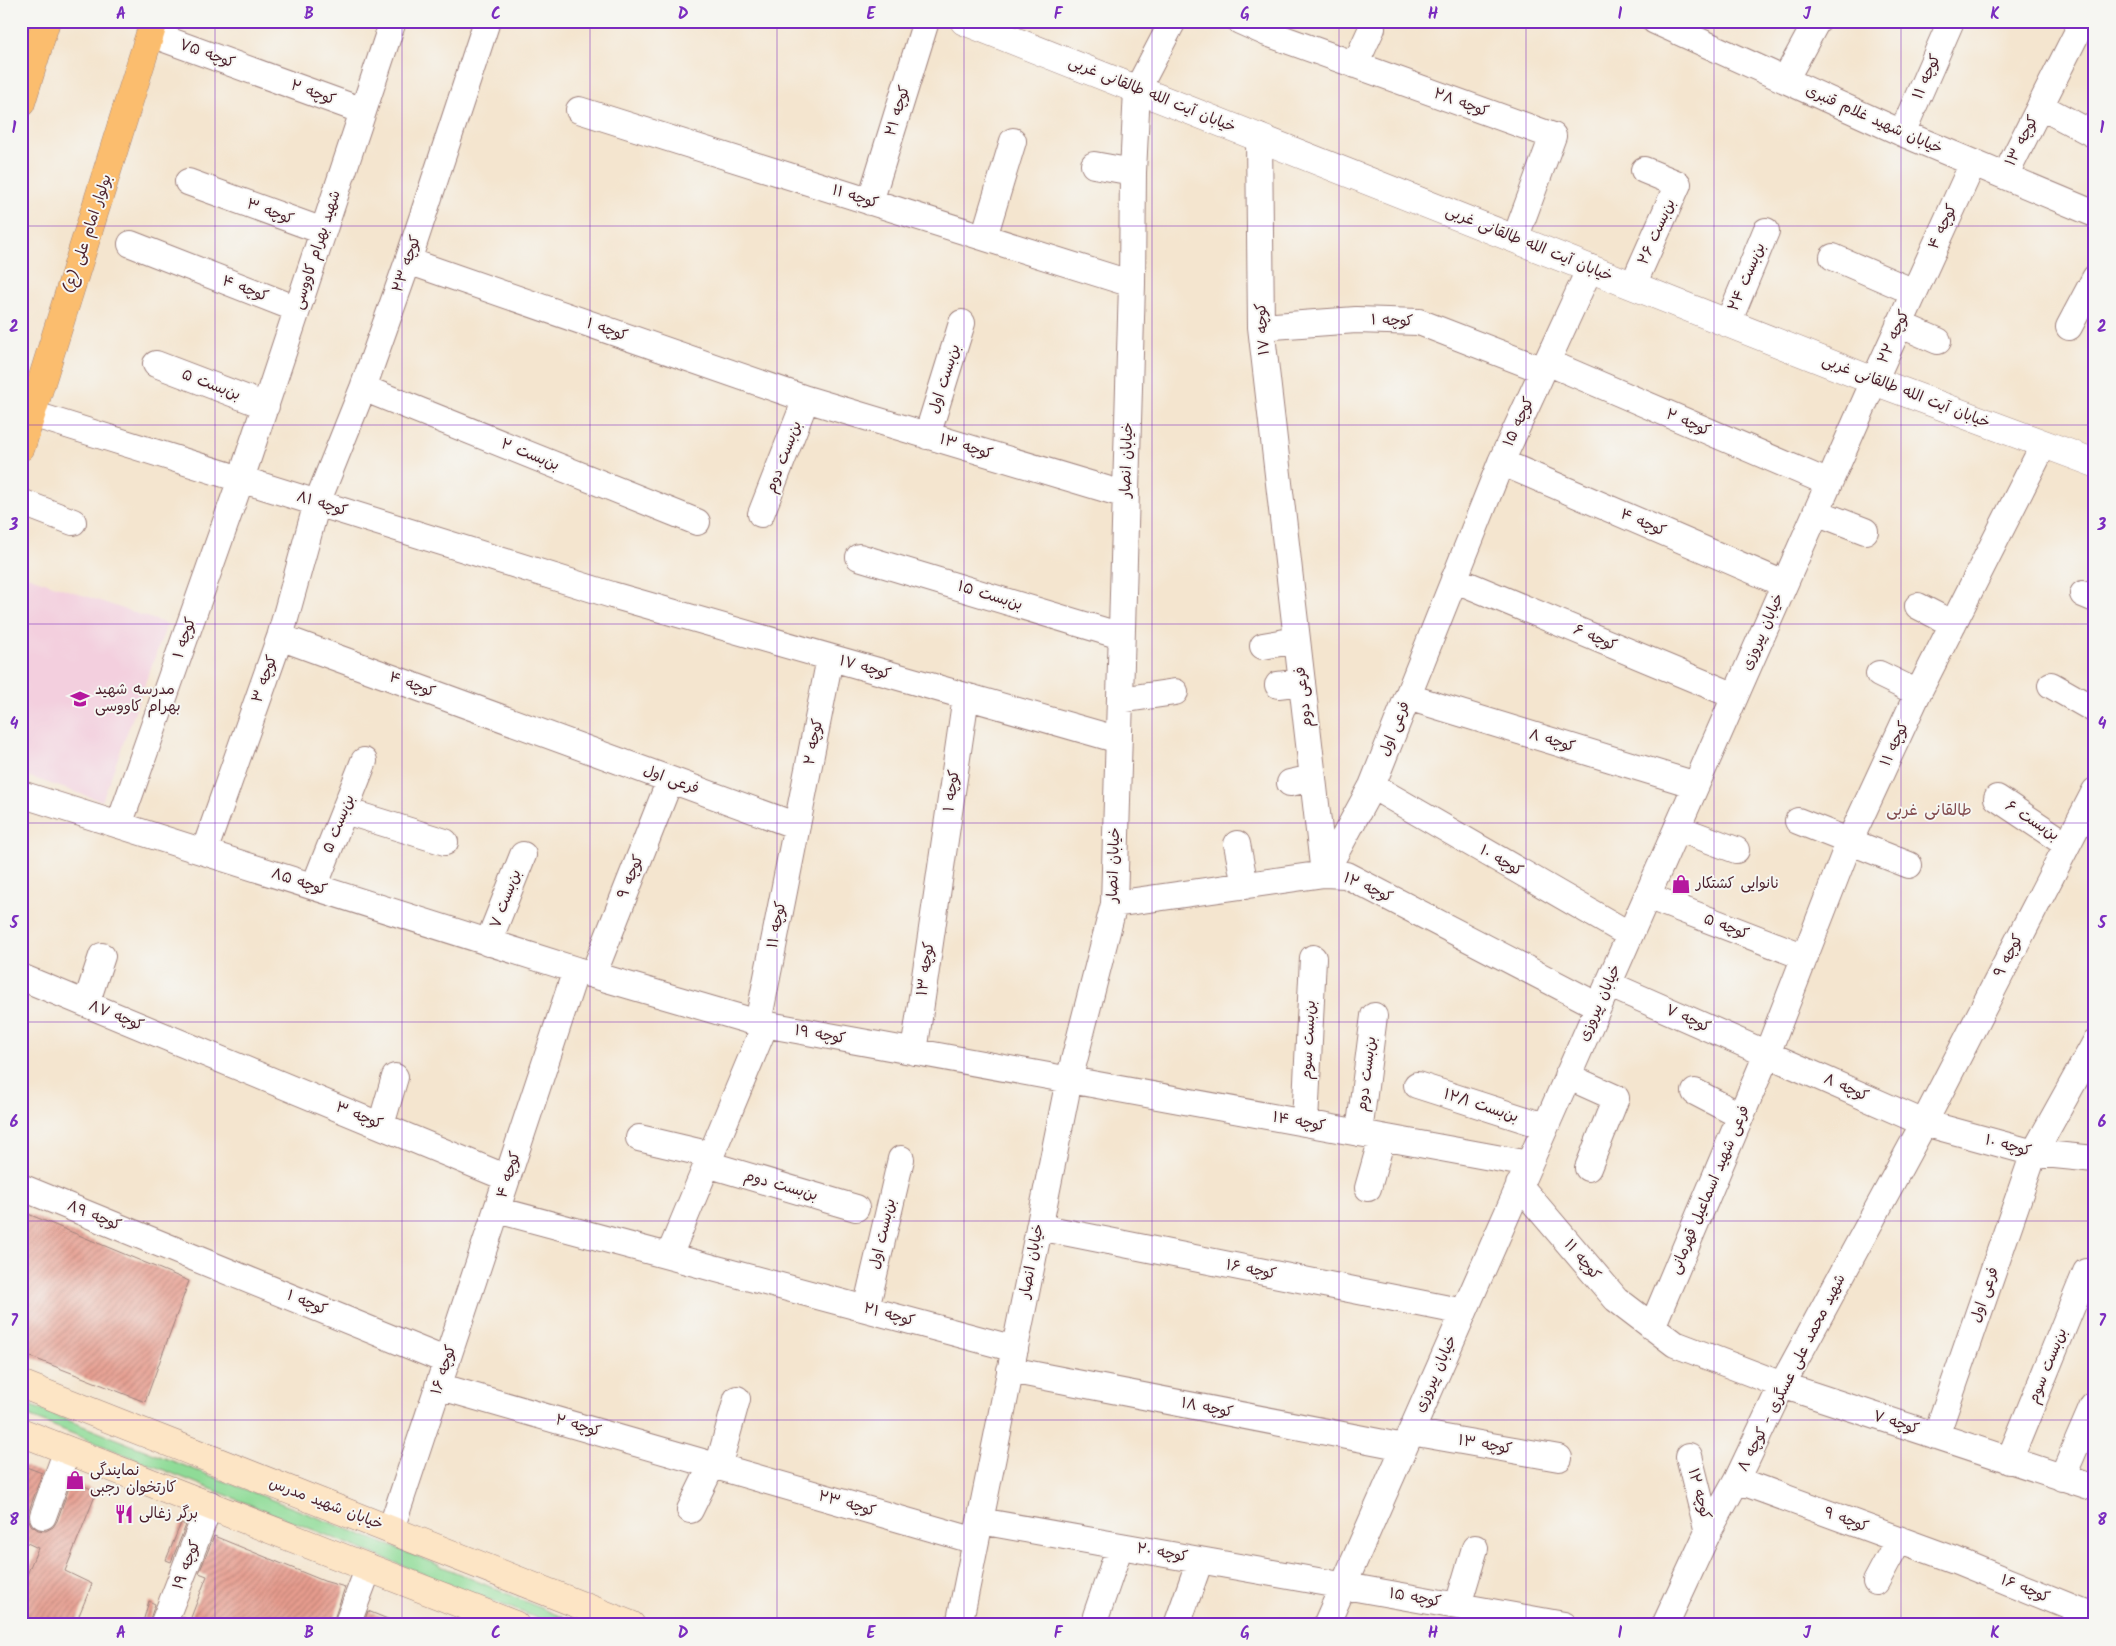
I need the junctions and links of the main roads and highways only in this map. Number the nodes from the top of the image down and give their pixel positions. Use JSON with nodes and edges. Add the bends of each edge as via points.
{"nodes":[{"id":1,"x":46,"y":21,"type":"edge"},
{"id":2,"x":152,"y":28,"type":"edge"},
{"id":3,"x":23,"y":93,"type":"edge"},
{"id":4,"x":21,"y":446,"type":"edge"},
{"id":5,"x":21,"y":1384,"type":"edge"},
{"id":6,"x":21,"y":1432,"type":"edge"},
{"id":7,"x":515,"y":1625,"type":"edge"},
{"id":8,"x":631,"y":1625,"type":"edge"}],
"edges":[{"from":1,"to":3,"type":"main road"},
{"from":2,"to":4,"type":"main road","name":"بولوار امام علی (ع)"},
{"from":5,"to":8,"type":"main road","name":"خیابان شهید مدرس"},
{"from":6,"to":7,"type":"main road"}]}
